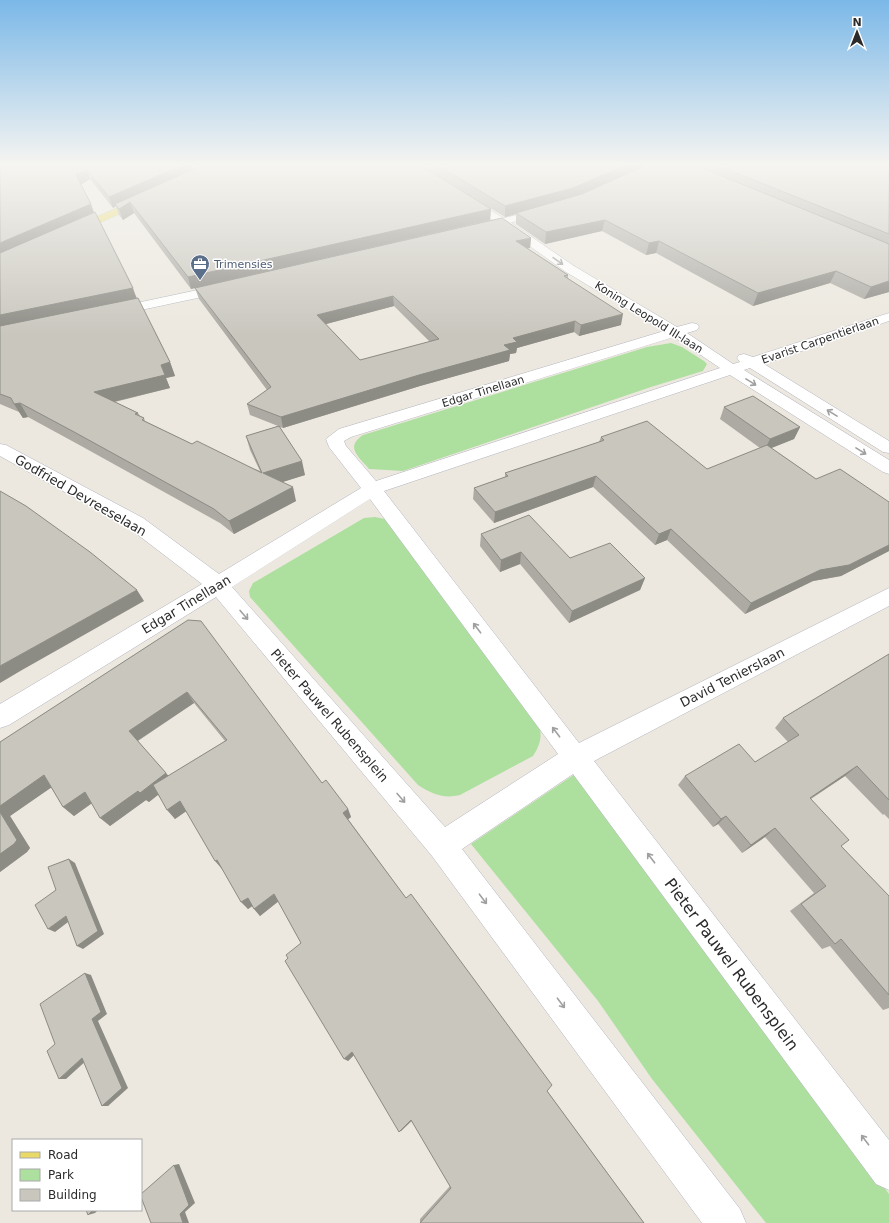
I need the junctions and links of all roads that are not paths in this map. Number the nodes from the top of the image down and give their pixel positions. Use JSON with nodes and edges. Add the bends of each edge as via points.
{"nodes":[{"id":1,"x":93,"y":222,"type":"edge"},
{"id":2,"x":503,"y":222,"type":"joint"},
{"id":3,"x":523,"y":222,"type":"edge"},
{"id":4,"x":465,"y":231,"type":"edge"},
{"id":5,"x":64,"y":235,"type":"edge"},
{"id":6,"x":563,"y":248,"type":"dead end"},
{"id":7,"x":615,"y":280,"type":"dead end"},
{"id":8,"x":239,"y":285,"type":"edge"},
{"id":9,"x":101,"y":314,"type":"edge"},
{"id":10,"x":889,"y":317,"type":"edge"},
{"id":11,"x":699,"y":331,"type":"joint"},
{"id":12,"x":676,"y":332,"type":"junction"},
{"id":13,"x":732,"y":351,"type":"dead end"},
{"id":14,"x":751,"y":363,"type":"junction"},
{"id":15,"x":731,"y":369,"type":"junction"},
{"id":16,"x":889,"y":448,"type":"edge"},
{"id":17,"x":0,"y":449,"type":"edge"},
{"id":18,"x":889,"y":468,"type":"edge"},
{"id":19,"x":372,"y":489,"type":"junction"},
{"id":20,"x":218,"y":585,"type":"junction"},
{"id":21,"x":889,"y":596,"type":"edge"},
{"id":22,"x":0,"y":717,"type":"edge"},
{"id":23,"x":575,"y":758,"type":"junction"},
{"id":24,"x":442,"y":846,"type":"junction"},
{"id":25,"x":889,"y":1171,"type":"edge"},
{"id":26,"x":726,"y":1223,"type":"edge"}],
"edges":[{"from":1,"to":5,"type":"main road"},
{"from":2,"to":4,"type":"street"},
{"from":2,"to":12,"type":"street","name":"Koning Leopold III-laan","one_way":true,"via":[[570,269]]},
{"from":3,"to":6,"type":"street"},
{"from":7,"to":11,"type":"street","name":"Koning Leopold III-laan"},
{"from":8,"to":9,"type":"street"},
{"from":10,"to":14,"type":"street","name":"Evarist Carpentierlaan"},
{"from":11,"to":12,"type":"street","name":"Edgar Tinellaan"},
{"from":12,"to":15,"type":"street","name":"Koning Leopold III-laan"},
{"from":12,"to":19,"type":"street","name":"Edgar Tinellaan","via":[[345,433],[335,439],[338,448]]},
{"from":13,"to":14,"type":"street"},
{"from":14,"to":15,"type":"street","name":"Edgar Tinellaan"},
{"from":16,"to":14,"type":"street","one_way":true},
{"from":15,"to":18,"type":"street","name":"Koning Leopold III-laan","one_way":true},
{"from":15,"to":19,"type":"street","name":"Edgar Tinellaan"},
{"from":17,"to":20,"type":"street","name":"Godfried Devreeselaan","via":[[136,523]]},
{"from":19,"to":20,"type":"street","name":"Edgar Tinellaan"},
{"from":23,"to":19,"type":"street","name":"Pieter Pauwel Rubensplein","one_way":true},
{"from":20,"to":22,"type":"street","name":"Edgar Tinellaan"},
{"from":20,"to":24,"type":"street","name":"Pieter Pauwel Rubensplein","one_way":true},
{"from":21,"to":23,"type":"street","name":"David Tenierslaan"},
{"from":23,"to":24,"type":"street"},
{"from":25,"to":23,"type":"street","name":"Pieter Pauwel Rubensplein","one_way":true},
{"from":24,"to":26,"type":"street","name":"Pieter Pauwel Rubensplein","one_way":true}]}
